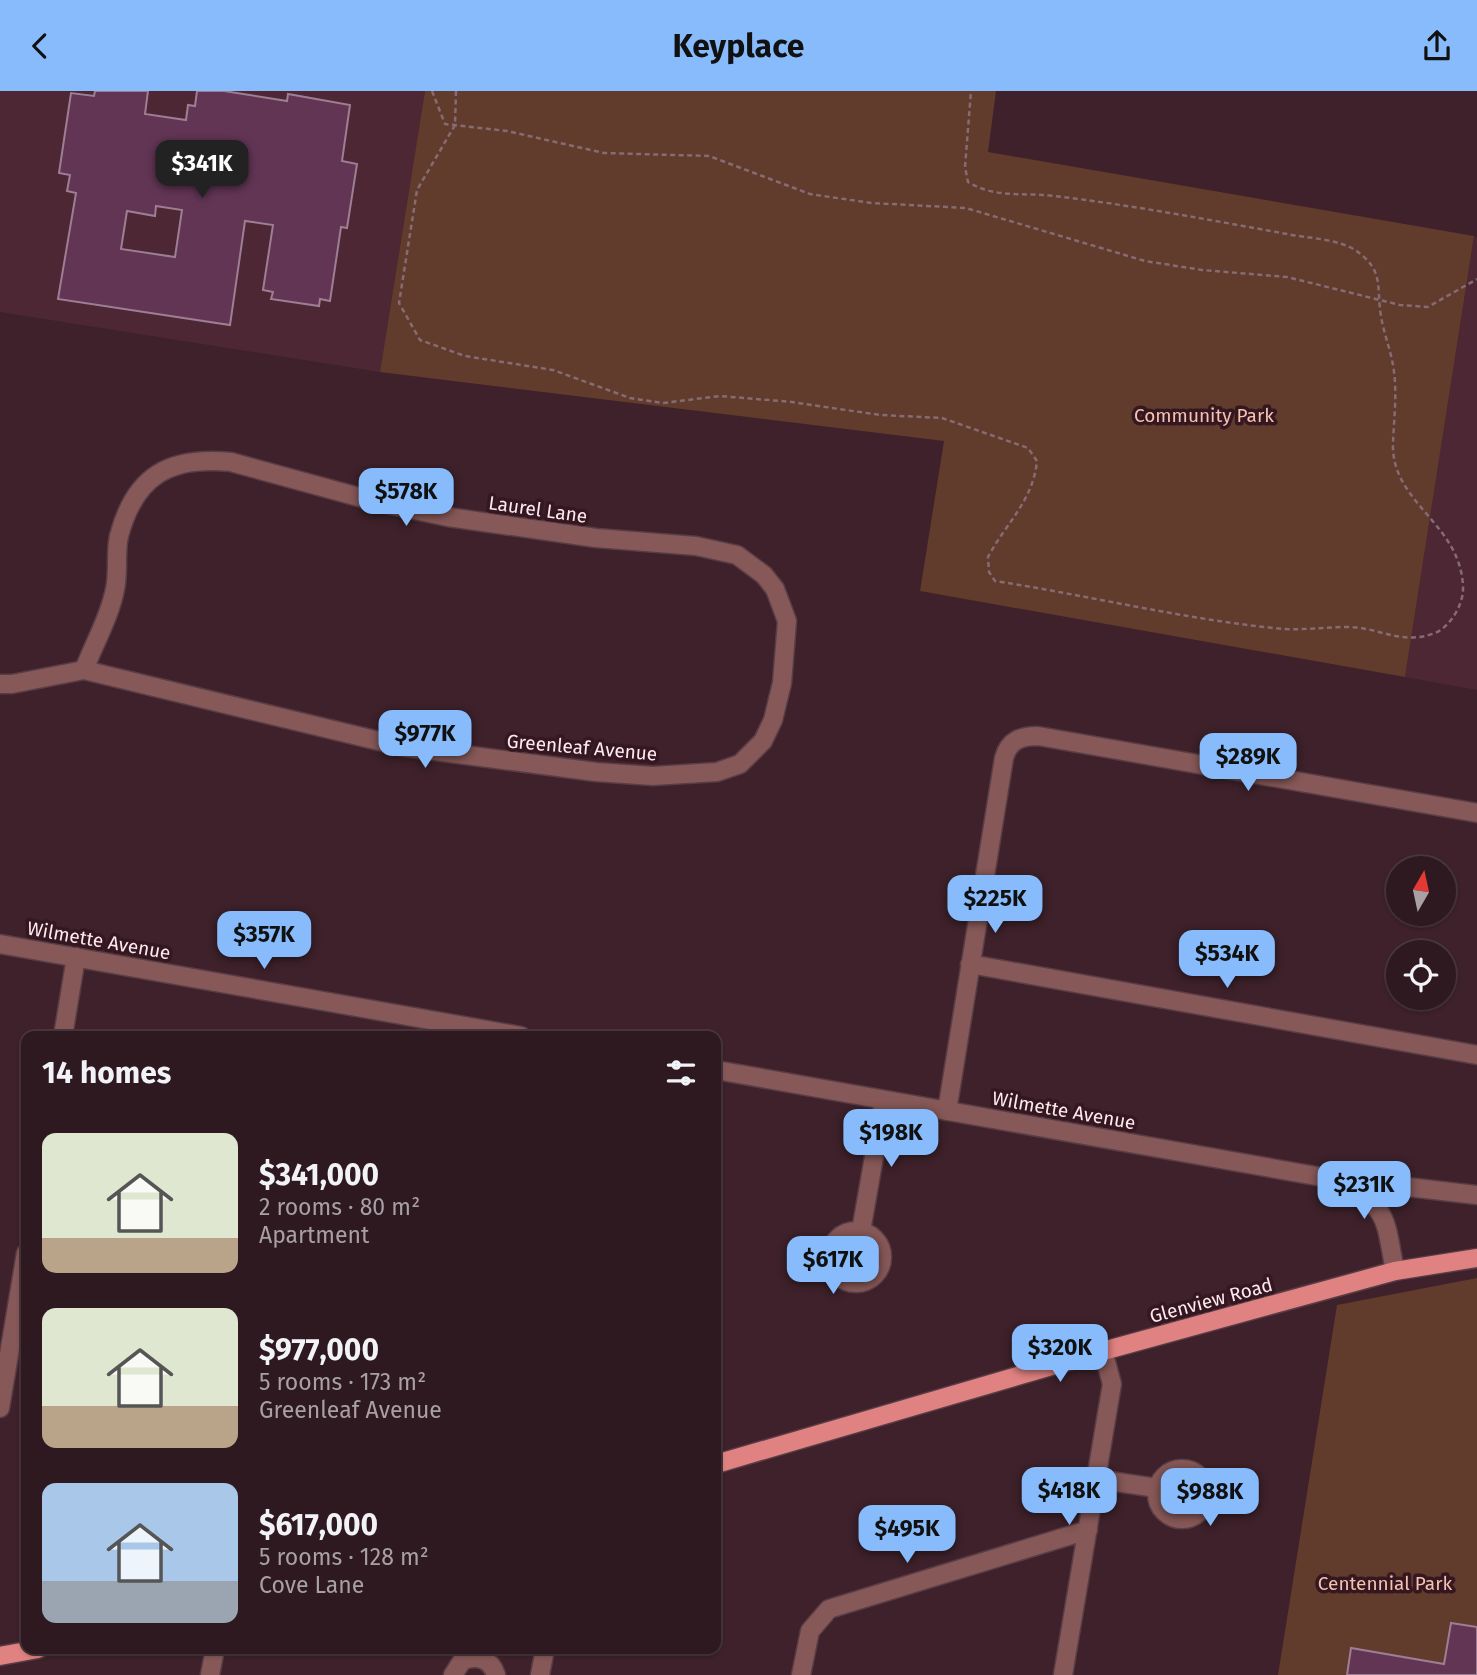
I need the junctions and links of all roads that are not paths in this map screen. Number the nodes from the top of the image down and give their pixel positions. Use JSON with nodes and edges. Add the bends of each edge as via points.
{"nodes":[{"id":1,"x":84,"y":670,"type":"junction"},
{"id":2,"x":782,"y":683,"type":"joint"},
{"id":3,"x":0,"y":684,"type":"edge"},
{"id":4,"x":1477,"y":813,"type":"edge"},
{"id":5,"x":0,"y":944,"type":"edge"},
{"id":6,"x":76,"y":957,"type":"junction"},
{"id":7,"x":971,"y":964,"type":"junction"},
{"id":8,"x":64,"y":1031,"type":"edge"},
{"id":9,"x":488,"y":1031,"type":"edge"},
{"id":10,"x":1477,"y":1055,"type":"edge"},
{"id":11,"x":721,"y":1071,"type":"edge"},
{"id":12,"x":884,"y":1100,"type":"junction"},
{"id":13,"x":947,"y":1111,"type":"junction"},
{"id":14,"x":1322,"y":1177,"type":"junction"},
{"id":15,"x":1477,"y":1195,"type":"edge"},
{"id":16,"x":861,"y":1231,"type":"dead end"},
{"id":17,"x":1477,"y":1258,"type":"edge"},
{"id":18,"x":1395,"y":1272,"type":"junction"},
{"id":19,"x":21,"y":1283,"type":"edge"},
{"id":20,"x":1103,"y":1351,"type":"junction"},
{"id":21,"x":0,"y":1408,"type":"edge"},
{"id":22,"x":721,"y":1463,"type":"edge"},
{"id":23,"x":1096,"y":1479,"type":"junction"},
{"id":24,"x":1157,"y":1488,"type":"dead end"},
{"id":25,"x":1088,"y":1530,"type":"junction"},
{"id":26,"x":21,"y":1652,"type":"edge"},
{"id":27,"x":214,"y":1654,"type":"edge"},
{"id":28,"x":544,"y":1654,"type":"edge"},
{"id":29,"x":0,"y":1656,"type":"edge"},
{"id":30,"x":210,"y":1675,"type":"edge"},
{"id":31,"x":453,"y":1675,"type":"edge"},
{"id":32,"x":496,"y":1675,"type":"edge"},
{"id":33,"x":540,"y":1675,"type":"edge"},
{"id":34,"x":801,"y":1675,"type":"edge"},
{"id":35,"x":1063,"y":1675,"type":"edge"}],
"edges":[{"from":1,"to":2,"type":"street","name":"Greenleaf Avenue","via":[[404,747],[530,766],[653,776],[704,774],[740,764],[763,741]]},
{"from":1,"to":2,"type":"street","name":"Laurel Lane","via":[[115,591],[119,536],[136,494],[149,477],[207,460],[448,517],[596,538],[696,546],[737,555],[764,575],[783,605],[788,638]]},
{"from":1,"to":3,"type":"street","name":"Greenleaf Avenue"},
{"from":4,"to":7,"type":"street","via":[[1038,736],[1019,738],[1004,758]]},
{"from":5,"to":6,"type":"street","name":"Wilmette Avenue"},
{"from":6,"to":8,"type":"street"},
{"from":6,"to":9,"type":"street","name":"Wilmette Avenue"},
{"from":7,"to":10,"type":"street"},
{"from":7,"to":13,"type":"street"},
{"from":11,"to":12,"type":"street","name":"Wilmette Avenue"},
{"from":12,"to":13,"type":"street","name":"Wilmette Avenue"},
{"from":12,"to":16,"type":"street"},
{"from":13,"to":14,"type":"street","name":"Wilmette Avenue"},
{"from":14,"to":15,"type":"street","name":"Wilmette Avenue"},
{"from":14,"to":18,"type":"street","name":"Wilmette Avenue","via":[[1372,1200],[1380,1209]]},
{"from":17,"to":18,"type":"main road","name":"Glenview Road"},
{"from":18,"to":20,"type":"main road","name":"Glenview Road"},
{"from":19,"to":21,"type":"street"},
{"from":20,"to":22,"type":"main road","name":"Glenview Road"},
{"from":20,"to":23,"type":"street","via":[[1112,1384]]},
{"from":23,"to":24,"type":"street"},
{"from":23,"to":25,"type":"street"},
{"from":25,"to":34,"type":"street","via":[[829,1609],[810,1631]]},
{"from":25,"to":35,"type":"street"},
{"from":26,"to":29,"type":"main road"},
{"from":27,"to":30,"type":"street"},
{"from":28,"to":33,"type":"street"},
{"from":31,"to":32,"type":"street","via":[[462,1661],[476,1657],[489,1663]]}]}
